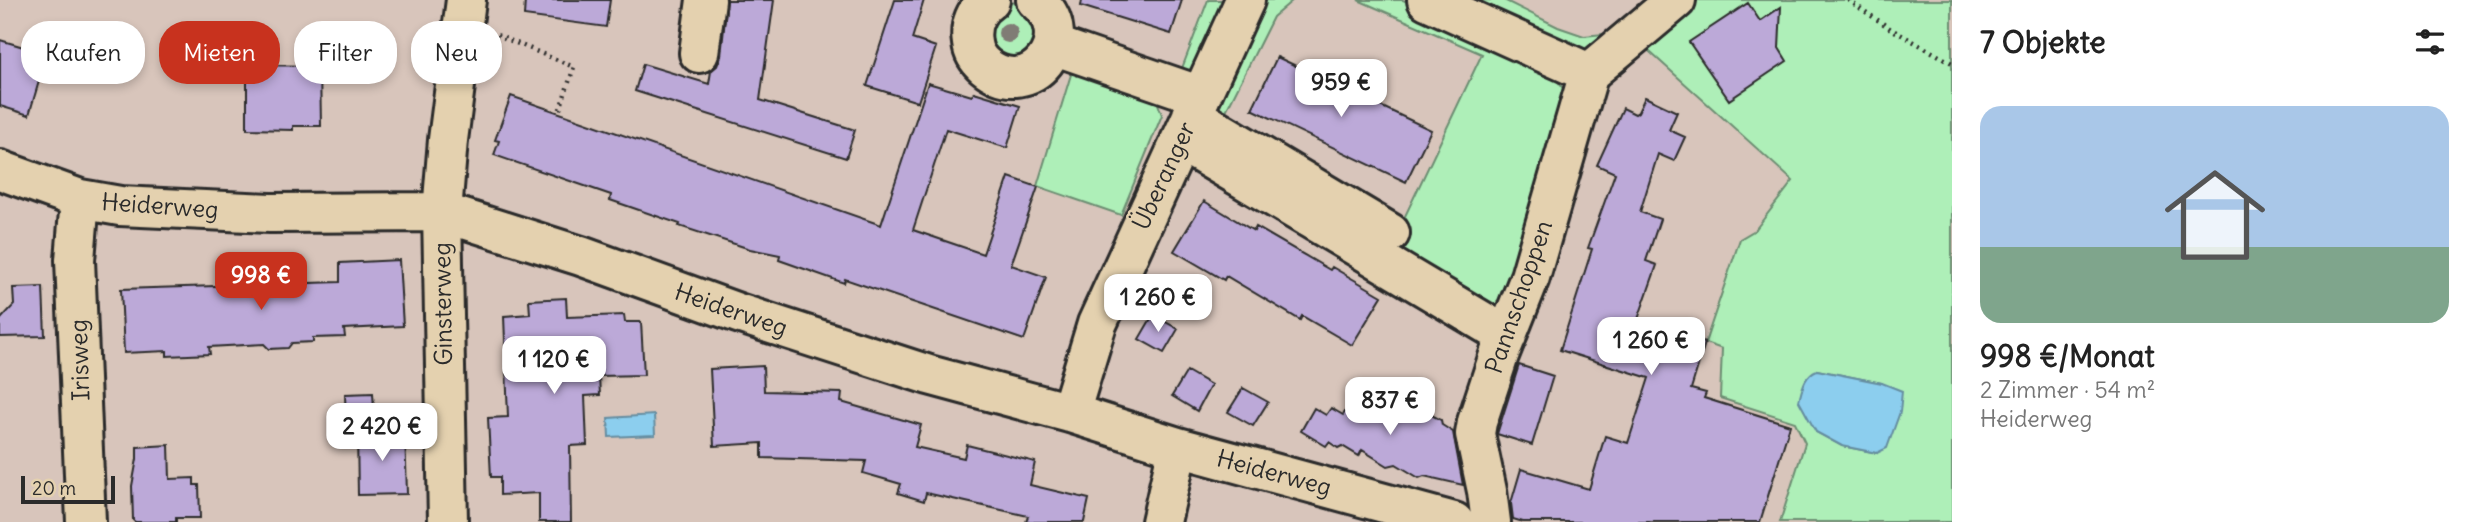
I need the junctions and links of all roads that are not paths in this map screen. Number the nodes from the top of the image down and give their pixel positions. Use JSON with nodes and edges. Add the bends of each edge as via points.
{"nodes":[{"id":1,"x":706,"y":0,"type":"edge"},
{"id":2,"x":1036,"y":0,"type":"edge"},
{"id":3,"x":1245,"y":0,"type":"edge"},
{"id":4,"x":1427,"y":0,"type":"edge"},
{"id":5,"x":1676,"y":0,"type":"edge"},
{"id":6,"x":983,"y":2,"type":"edge"},
{"id":7,"x":465,"y":11,"type":"edge"},
{"id":8,"x":1054,"y":45,"type":"junction"},
{"id":9,"x":699,"y":52,"type":"dead end"},
{"id":10,"x":1589,"y":73,"type":"junction"},
{"id":11,"x":1191,"y":117,"type":"junction"},
{"id":12,"x":0,"y":170,"type":"edge"},
{"id":13,"x":80,"y":199,"type":"junction"},
{"id":14,"x":442,"y":212,"type":"junction"},
{"id":15,"x":1390,"y":233,"type":"dead end"},
{"id":16,"x":1507,"y":336,"type":"junction"},
{"id":17,"x":1070,"y":413,"type":"junction"},
{"id":18,"x":1178,"y":447,"type":"junction"},
{"id":19,"x":86,"y":522,"type":"edge"},
{"id":20,"x":448,"y":522,"type":"edge"},
{"id":21,"x":1161,"y":522,"type":"edge"},
{"id":22,"x":1454,"y":522,"type":"edge"},
{"id":23,"x":1491,"y":522,"type":"edge"}],
"edges":[{"from":1,"to":9,"type":"street"},
{"from":2,"to":8,"type":"street","via":[[1051,18]]},
{"from":3,"to":11,"type":"street","name":"Überanger"},
{"from":4,"to":10,"type":"street"},
{"from":5,"to":10,"type":"street"},
{"from":6,"to":8,"type":"street","via":[[970,34],[973,49],[992,72],[1007,77],[1037,70]]},
{"from":7,"to":14,"type":"street","name":"Ginsterweg"},
{"from":8,"to":11,"type":"street","name":"Überanger"},
{"from":10,"to":16,"type":"street","name":"Pannschoppen","via":[[1530,277]]},
{"from":11,"to":15,"type":"street"},
{"from":11,"to":16,"type":"street"},
{"from":11,"to":17,"type":"street","name":"Überanger","via":[[1097,324]]},
{"from":12,"to":13,"type":"street","name":"Heiderweg"},
{"from":13,"to":14,"type":"street","name":"Heiderweg","via":[[120,206],[270,213]]},
{"from":13,"to":19,"type":"street","name":"Irisweg","via":[[75,260]]},
{"from":14,"to":17,"type":"street","name":"Heiderweg","via":[[869,356]]},
{"from":14,"to":20,"type":"street","name":"Ginsterweg"},
{"from":16,"to":23,"type":"street","name":"Pannschoppen","via":[[1475,435]]},
{"from":17,"to":18,"type":"street","name":"Heiderweg"},
{"from":18,"to":21,"type":"street"},
{"from":18,"to":22,"type":"street","name":"Heiderweg"}]}
